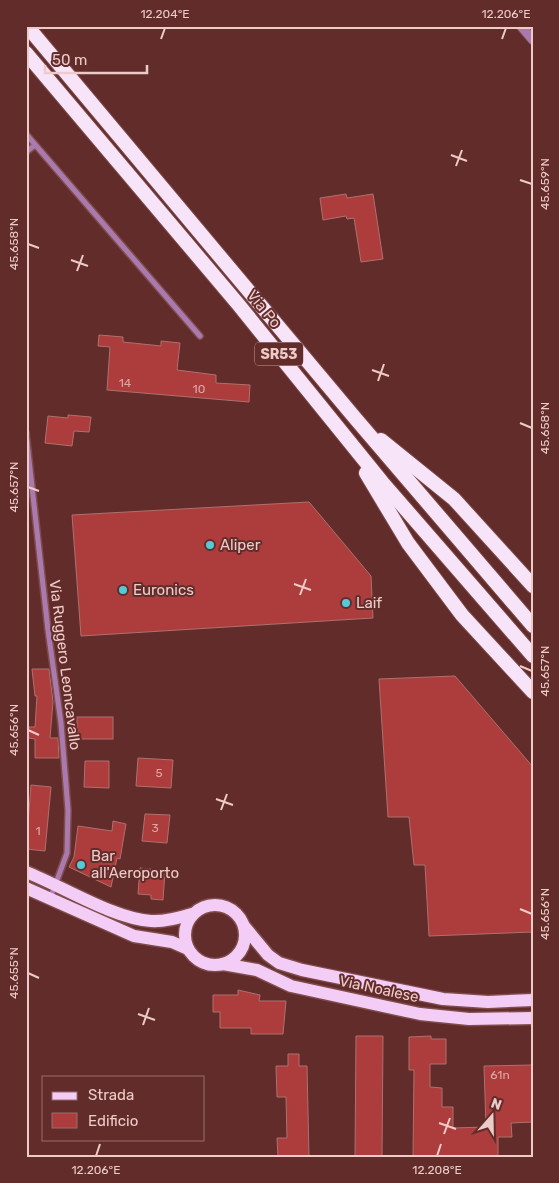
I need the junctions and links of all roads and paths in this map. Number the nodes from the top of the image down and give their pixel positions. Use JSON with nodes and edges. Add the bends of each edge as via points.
{"nodes":[{"id":1,"x":27,"y":26,"type":"edge"},
{"id":2,"x":521,"y":26,"type":"edge"},
{"id":3,"x":533,"y":40,"type":"edge"},
{"id":4,"x":26,"y":53,"type":"edge"},
{"id":5,"x":26,"y":134,"type":"edge"},
{"id":6,"x":36,"y":145,"type":"junction"},
{"id":7,"x":26,"y":152,"type":"edge"},
{"id":8,"x":200,"y":336,"type":"dead end"},
{"id":9,"x":355,"y":418,"type":"junction"},
{"id":10,"x":341,"y":432,"type":"junction"},
{"id":11,"x":26,"y":433,"type":"edge"},
{"id":12,"x":533,"y":586,"type":"edge"},
{"id":13,"x":533,"y":626,"type":"edge"},
{"id":14,"x":533,"y":656,"type":"edge"},
{"id":15,"x":533,"y":692,"type":"edge"},
{"id":16,"x":26,"y":872,"type":"edge"},
{"id":17,"x":56,"y":884,"type":"junction"},
{"id":18,"x":26,"y":888,"type":"edge"},
{"id":19,"x":50,"y":899,"type":"junction"},
{"id":20,"x":192,"y":914,"type":"junction"},
{"id":21,"x":244,"y":926,"type":"junction"},
{"id":22,"x":188,"y":949,"type":"junction"},
{"id":23,"x":223,"y":964,"type":"junction"},
{"id":24,"x":533,"y":1000,"type":"edge"},
{"id":25,"x":533,"y":1018,"type":"edge"}],
"edges":[{"from":1,"to":9,"type":"highway","name":"Via Po","number":"SR53"},
{"from":2,"to":3,"type":"street"},
{"from":4,"to":10,"type":"highway","name":"Via Po","number":"SR53","via":[[238,304]]},
{"from":5,"to":6,"type":"street"},
{"from":6,"to":7,"type":"street"},
{"from":6,"to":8,"type":"street"},
{"from":9,"to":12,"type":"highway","via":[[454,499]]},
{"from":9,"to":13,"type":"highway","name":"Via Po","number":"SR53"},
{"from":10,"to":14,"type":"highway","name":"Via Po","number":"SR53"},
{"from":10,"to":15,"type":"highway","via":[[408,543],[462,615]]},
{"from":11,"to":17,"type":"street","name":"Via Ruggero Leoncavallo","via":[[68,810],[67,853]]},
{"from":16,"to":17,"type":"main road"},
{"from":17,"to":19,"type":"street","name":"Via Ruggero Leoncavallo"},
{"from":17,"to":20,"type":"main road","via":[[145,921],[163,921]]},
{"from":18,"to":19,"type":"main road"},
{"from":19,"to":22,"type":"main road","via":[[134,936],[172,942]]},
{"from":20,"to":21,"type":"main road","via":[[204,907],[218,905],[232,910]]},
{"from":20,"to":22,"type":"main road","via":[[185,931]]},
{"from":21,"to":23,"type":"main road","via":[[245,935],[239,953]]},
{"from":21,"to":24,"type":"main road","name":"Via Noalese","via":[[268,956],[302,970],[442,1000]]},
{"from":22,"to":23,"type":"main road","via":[[206,964]]},
{"from":23,"to":25,"type":"main road","name":"Via Noalese","via":[[257,970],[291,986],[420,1014],[469,1019]]}]}
